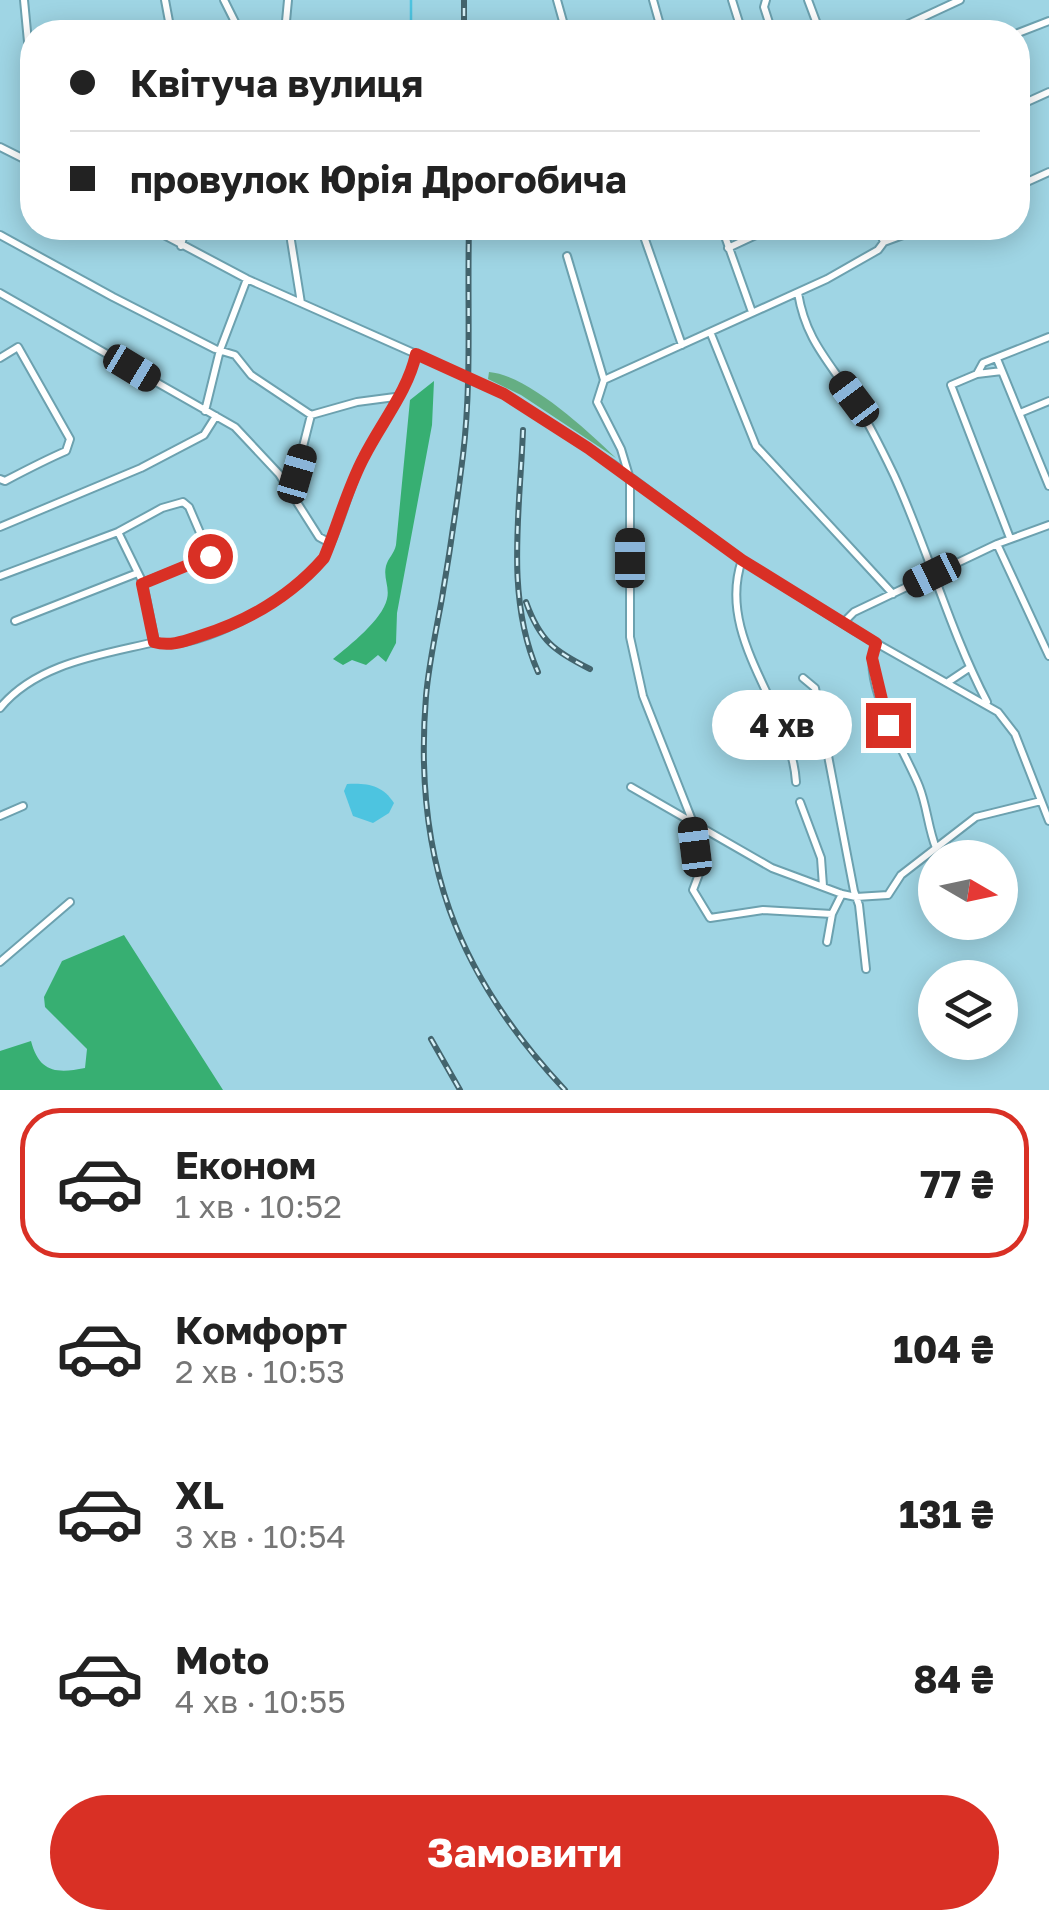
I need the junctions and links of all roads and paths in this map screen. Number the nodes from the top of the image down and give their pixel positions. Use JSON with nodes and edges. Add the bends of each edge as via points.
{"nodes":[{"id":1,"x":960,"y":0,"type":"edge"},
{"id":2,"x":917,"y":20,"type":"edge"},
{"id":3,"x":0,"y":235,"type":"edge"},
{"id":4,"x":171,"y":240,"type":"edge"},
{"id":5,"x":183,"y":240,"type":"edge"},
{"id":6,"x":291,"y":240,"type":"edge"},
{"id":7,"x":644,"y":240,"type":"edge"},
{"id":8,"x":726,"y":240,"type":"edge"},
{"id":9,"x":745,"y":240,"type":"edge"},
{"id":10,"x":889,"y":240,"type":"edge"},
{"id":11,"x":884,"y":242,"type":"joint"},
{"id":12,"x":181,"y":246,"type":"junction"},
{"id":13,"x":728,"y":248,"type":"junction"},
{"id":14,"x":567,"y":256,"type":"dead end"},
{"id":15,"x":247,"y":279,"type":"junction"},
{"id":16,"x":0,"y":293,"type":"edge"},
{"id":17,"x":798,"y":293,"type":"junction"},
{"id":18,"x":302,"y":302,"type":"junction"},
{"id":19,"x":752,"y":312,"type":"junction"},
{"id":20,"x":711,"y":334,"type":"junction"},
{"id":21,"x":1049,"y":337,"type":"edge"},
{"id":22,"x":682,"y":345,"type":"junction"},
{"id":23,"x":220,"y":350,"type":"junction"},
{"id":24,"x":416,"y":354,"type":"junction"},
{"id":25,"x":0,"y":358,"type":"edge"},
{"id":26,"x":997,"y":360,"type":"junction"},
{"id":27,"x":1002,"y":372,"type":"junction"},
{"id":28,"x":977,"y":374,"type":"junction"},
{"id":29,"x":604,"y":380,"type":"junction"},
{"id":30,"x":396,"y":397,"type":"junction"},
{"id":31,"x":1049,"y":401,"type":"edge"},
{"id":32,"x":205,"y":412,"type":"junction"},
{"id":33,"x":1020,"y":412,"type":"junction"},
{"id":34,"x":312,"y":415,"type":"junction"},
{"id":35,"x":216,"y":416,"type":"junction"},
{"id":36,"x":3,"y":480,"type":"edge"},
{"id":37,"x":630,"y":480,"type":"junction"},
{"id":38,"x":1049,"y":486,"type":"edge"},
{"id":39,"x":291,"y":491,"type":"junction"},
{"id":40,"x":1049,"y":525,"type":"edge"},
{"id":41,"x":0,"y":527,"type":"edge"},
{"id":42,"x":118,"y":532,"type":"junction"},
{"id":43,"x":1010,"y":538,"type":"junction"},
{"id":44,"x":330,"y":543,"type":"junction"},
{"id":45,"x":997,"y":544,"type":"junction"},
{"id":46,"x":742,"y":560,"type":"junction"},
{"id":47,"x":136,"y":574,"type":"junction"},
{"id":48,"x":932,"y":575,"type":"junction"},
{"id":49,"x":0,"y":576,"type":"edge"},
{"id":50,"x":142,"y":584,"type":"junction"},
{"id":51,"x":893,"y":594,"type":"junction"},
{"id":52,"x":15,"y":622,"type":"dead end"},
{"id":53,"x":843,"y":623,"type":"junction"},
{"id":54,"x":154,"y":642,"type":"junction"},
{"id":55,"x":876,"y":643,"type":"junction"},
{"id":56,"x":1049,"y":656,"type":"edge"},
{"id":57,"x":969,"y":668,"type":"junction"},
{"id":58,"x":803,"y":678,"type":"dead end"},
{"id":59,"x":948,"y":682,"type":"junction"},
{"id":60,"x":4,"y":696,"type":"edge"},
{"id":61,"x":988,"y":704,"type":"junction"},
{"id":62,"x":0,"y":708,"type":"edge"},
{"id":63,"x":796,"y":782,"type":"dead end"},
{"id":64,"x":631,"y":787,"type":"dead end"},
{"id":65,"x":1041,"y":801,"type":"junction"},
{"id":66,"x":800,"y":802,"type":"dead end"},
{"id":67,"x":23,"y":806,"type":"dead end"},
{"id":68,"x":0,"y":816,"type":"edge"},
{"id":69,"x":692,"y":820,"type":"junction"},
{"id":70,"x":1049,"y":821,"type":"edge"},
{"id":71,"x":934,"y":840,"type":"edge"},
{"id":72,"x":946,"y":840,"type":"edge"},
{"id":73,"x":918,"y":862,"type":"edge"},
{"id":74,"x":823,"y":887,"type":"junction"},
{"id":75,"x":842,"y":894,"type":"junction"},
{"id":76,"x":856,"y":897,"type":"junction"},
{"id":77,"x":70,"y":902,"type":"dead end"},
{"id":78,"x":832,"y":914,"type":"junction"},
{"id":79,"x":826,"y":942,"type":"dead end"},
{"id":80,"x":0,"y":962,"type":"edge"},
{"id":81,"x":866,"y":969,"type":"dead end"}],
"edges":[{"from":1,"to":2,"type":"street"},
{"from":3,"to":23,"type":"street"},
{"from":4,"to":12,"type":"street"},
{"from":5,"to":12,"type":"street"},
{"from":6,"to":18,"type":"street"},
{"from":7,"to":22,"type":"street"},
{"from":8,"to":13,"type":"street"},
{"from":9,"to":13,"type":"street"},
{"from":10,"to":11,"type":"street"},
{"from":11,"to":17,"type":"street"},
{"from":12,"to":15,"type":"street"},
{"from":13,"to":19,"type":"street"},
{"from":14,"to":29,"type":"street"},
{"from":15,"to":18,"type":"street"},
{"from":15,"to":23,"type":"street"},
{"from":16,"to":32,"type":"street"},
{"from":17,"to":19,"type":"street"},
{"from":17,"to":48,"type":"street","via":[[813,342],[854,399],[893,474]]},
{"from":18,"to":24,"type":"street"},
{"from":19,"to":20,"type":"street"},
{"from":20,"to":22,"type":"street"},
{"from":20,"to":51,"type":"street","via":[[756,446]]},
{"from":21,"to":26,"type":"street"},
{"from":22,"to":29,"type":"street"},
{"from":23,"to":32,"type":"street"},
{"from":23,"to":34,"type":"street"},
{"from":24,"to":30,"type":"street","via":[[410,380]]},
{"from":24,"to":37,"type":"street","bridge":true,"via":[[504,394]]},
{"from":25,"to":36,"type":"street","via":[[18,347],[70,439],[66,450]]},
{"from":26,"to":27,"type":"street"},
{"from":26,"to":28,"type":"street","via":[[982,363]]},
{"from":27,"to":28,"type":"street"},
{"from":27,"to":33,"type":"street"},
{"from":28,"to":43,"type":"street","via":[[955,380],[951,390]]},
{"from":29,"to":37,"type":"street","via":[[598,402]]},
{"from":30,"to":34,"type":"street"},
{"from":30,"to":44,"type":"street","via":[[362,460]]},
{"from":31,"to":33,"type":"street"},
{"from":32,"to":35,"type":"street"},
{"from":33,"to":38,"type":"street"},
{"from":34,"to":39,"type":"street"},
{"from":35,"to":39,"type":"street","via":[[264,455]]},
{"from":35,"to":41,"type":"street","via":[[204,435],[141,468]]},
{"from":37,"to":46,"type":"street"},
{"from":37,"to":69,"type":"street","via":[[633,662]]},
{"from":39,"to":44,"type":"street","via":[[319,537]]},
{"from":40,"to":43,"type":"street"},
{"from":42,"to":47,"type":"street"},
{"from":42,"to":49,"type":"street"},
{"from":42,"to":50,"type":"street","via":[[178,502],[189,507],[210,556]]},
{"from":43,"to":45,"type":"street"},
{"from":44,"to":54,"type":"street","via":[[314,570],[270,606],[180,642]]},
{"from":45,"to":48,"type":"street"},
{"from":45,"to":56,"type":"street"},
{"from":46,"to":53,"type":"street"},
{"from":46,"to":63,"type":"street","via":[[742,635],[794,755]]},
{"from":47,"to":50,"type":"street"},
{"from":47,"to":52,"type":"street"},
{"from":48,"to":51,"type":"street"},
{"from":48,"to":57,"type":"street"},
{"from":50,"to":54,"type":"street"},
{"from":51,"to":53,"type":"street"},
{"from":53,"to":55,"type":"street"},
{"from":54,"to":60,"type":"street","via":[[70,662]]},
{"from":55,"to":59,"type":"street"},
{"from":55,"to":71,"type":"street","via":[[872,658],[881,700],[919,786]]},
{"from":57,"to":59,"type":"street"},
{"from":57,"to":61,"type":"street"},
{"from":58,"to":76,"type":"street","via":[[815,688]]},
{"from":59,"to":61,"type":"street"},
{"from":60,"to":62,"type":"street"},
{"from":61,"to":65,"type":"street","via":[[1015,734]]},
{"from":64,"to":69,"type":"street"},
{"from":65,"to":70,"type":"street"},
{"from":65,"to":72,"type":"street","via":[[976,817]]},
{"from":66,"to":74,"type":"street"},
{"from":67,"to":68,"type":"street"},
{"from":69,"to":74,"type":"street","via":[[772,868]]},
{"from":69,"to":78,"type":"street","via":[[699,874],[693,890],[710,918],[762,910]]},
{"from":73,"to":76,"type":"street","via":[[888,895]]},
{"from":74,"to":75,"type":"street"},
{"from":75,"to":76,"type":"street"},
{"from":75,"to":78,"type":"street"},
{"from":76,"to":81,"type":"street"},
{"from":77,"to":80,"type":"street"},
{"from":78,"to":79,"type":"street"}]}
